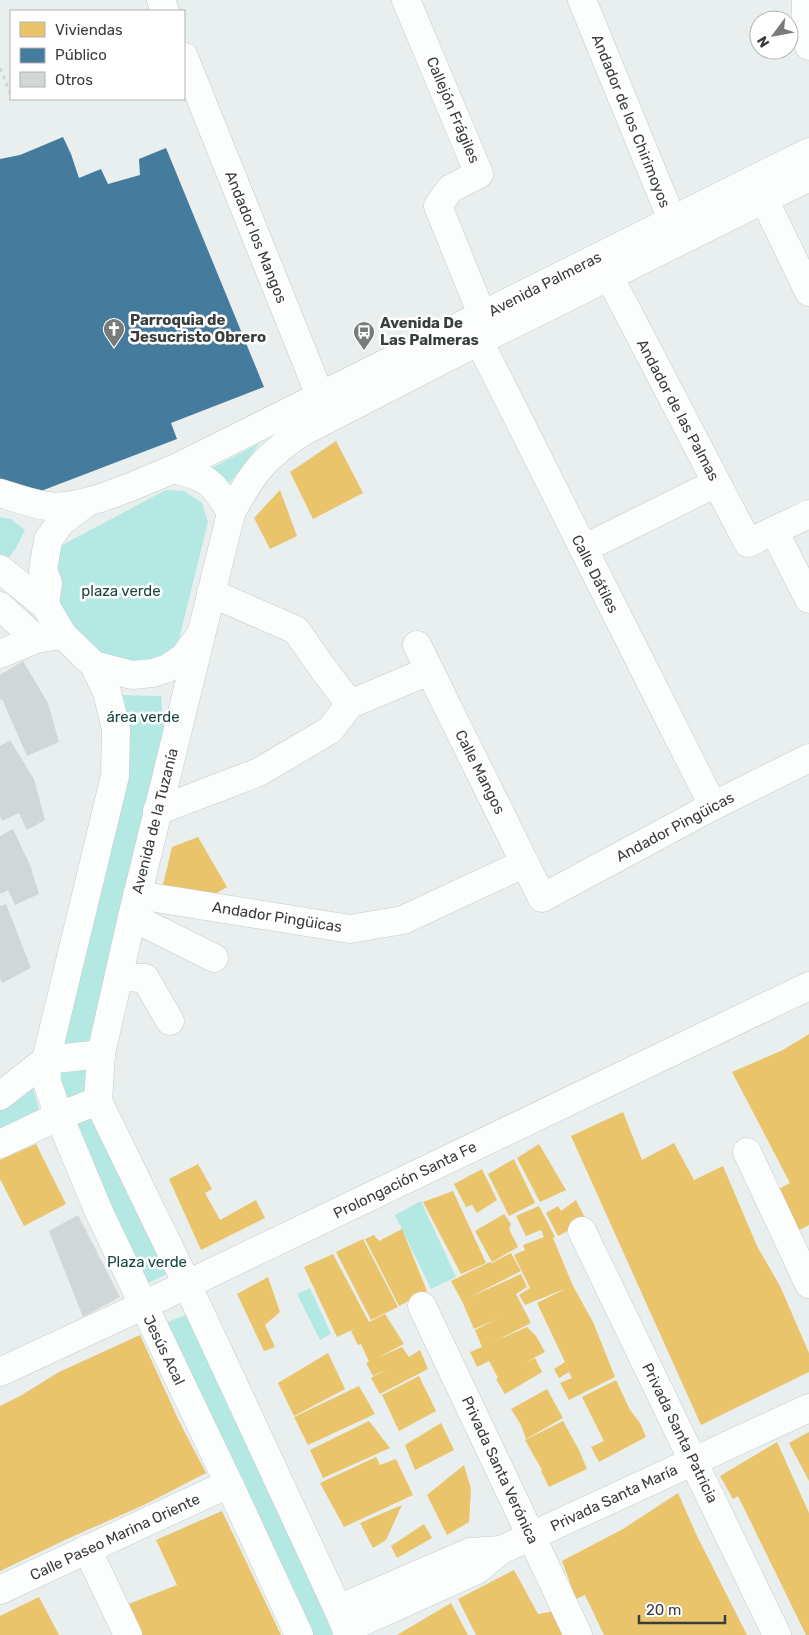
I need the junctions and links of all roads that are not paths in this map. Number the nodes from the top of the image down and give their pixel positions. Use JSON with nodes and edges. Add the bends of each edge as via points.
{"nodes":[{"id":1,"x":406,"y":0,"type":"edge"},
{"id":2,"x":582,"y":0,"type":"edge"},
{"id":3,"x":806,"y":0,"type":"edge"},
{"id":4,"x":809,"y":46,"type":"edge"},
{"id":5,"x":185,"y":59,"type":"edge"},
{"id":6,"x":809,"y":152,"type":"edge"},
{"id":7,"x":809,"y":177,"type":"edge"},
{"id":8,"x":764,"y":200,"type":"junction"},
{"id":9,"x":676,"y":231,"type":"junction"},
{"id":10,"x":608,"y":276,"type":"junction"},
{"id":11,"x":809,"y":292,"type":"edge"},
{"id":12,"x":480,"y":328,"type":"junction"},
{"id":13,"x":325,"y":407,"type":"junction"},
{"id":14,"x":174,"y":469,"type":"junction"},
{"id":15,"x":716,"y":482,"type":"junction"},
{"id":16,"x":0,"y":493,"type":"edge"},
{"id":17,"x":86,"y":503,"type":"junction"},
{"id":18,"x":231,"y":514,"type":"junction"},
{"id":19,"x":809,"y":514,"type":"edge"},
{"id":20,"x":774,"y":531,"type":"junction"},
{"id":21,"x":583,"y":549,"type":"junction"},
{"id":22,"x":0,"y":569,"type":"edge"},
{"id":23,"x":211,"y":593,"type":"junction"},
{"id":24,"x":809,"y":599,"type":"edge"},
{"id":25,"x":45,"y":605,"type":"junction"},
{"id":26,"x":0,"y":606,"type":"edge"},
{"id":27,"x":63,"y":636,"type":"junction"},
{"id":28,"x":200,"y":636,"type":"junction"},
{"id":29,"x":36,"y":639,"type":"junction"},
{"id":30,"x":417,"y":645,"type":"dead end"},
{"id":31,"x":0,"y":654,"type":"edge"},
{"id":32,"x":94,"y":665,"type":"junction"},
{"id":33,"x":429,"y":671,"type":"junction"},
{"id":34,"x":350,"y":704,"type":"junction"},
{"id":35,"x":809,"y":758,"type":"edge"},
{"id":36,"x":713,"y":806,"type":"junction"},
{"id":37,"x":157,"y":811,"type":"junction"},
{"id":38,"x":525,"y":863,"type":"junction"},
{"id":39,"x":542,"y":898,"type":"joint"},
{"id":40,"x":134,"y":906,"type":"junction"},
{"id":41,"x":214,"y":958,"type":"dead end"},
{"id":42,"x":118,"y":977,"type":"junction"},
{"id":43,"x":809,"y":986,"type":"edge"},
{"id":44,"x":170,"y":1021,"type":"dead end"},
{"id":45,"x":101,"y":1054,"type":"junction"},
{"id":46,"x":46,"y":1060,"type":"junction"},
{"id":47,"x":0,"y":1096,"type":"edge"},
{"id":48,"x":98,"y":1101,"type":"junction"},
{"id":49,"x":59,"y":1116,"type":"junction"},
{"id":50,"x":0,"y":1144,"type":"edge"},
{"id":51,"x":747,"y":1152,"type":"dead end"},
{"id":52,"x":582,"y":1231,"type":"dead end"},
{"id":53,"x":187,"y":1284,"type":"junction"},
{"id":54,"x":809,"y":1284,"type":"edge"},
{"id":55,"x":142,"y":1306,"type":"junction"},
{"id":56,"x":422,"y":1306,"type":"dead end"},
{"id":57,"x":0,"y":1372,"type":"edge"},
{"id":58,"x":809,"y":1408,"type":"edge"},
{"id":59,"x":693,"y":1461,"type":"junction"},
{"id":60,"x":230,"y":1486,"type":"junction"},
{"id":61,"x":531,"y":1537,"type":"junction"},
{"id":62,"x":87,"y":1549,"type":"junction"},
{"id":63,"x":0,"y":1590,"type":"edge"},
{"id":64,"x":344,"y":1624,"type":"edge"},
{"id":65,"x":128,"y":1635,"type":"edge"},
{"id":66,"x":298,"y":1635,"type":"edge"},
{"id":67,"x":578,"y":1635,"type":"edge"},
{"id":68,"x":777,"y":1635,"type":"edge"}],
"edges":[{"from":1,"to":12,"type":"street","name":"Callejón Frágiles","via":[[479,174],[450,189],[438,206]]},
{"from":2,"to":9,"type":"street","name":"Andador de los Chirimoyos"},
{"from":3,"to":4,"type":"street","via":[[804,37]]},
{"from":5,"to":13,"type":"street","name":"Andador los Mangos"},
{"from":6,"to":9,"type":"street","name":"Avenida Palmeras"},
{"from":7,"to":8,"type":"street","name":"Avenida Palmeras"},
{"from":8,"to":9,"type":"street","name":"Avenida Palmeras"},
{"from":8,"to":11,"type":"street"},
{"from":9,"to":10,"type":"street","name":"Avenida Palmeras"},
{"from":9,"to":12,"type":"street","name":"Avenida Palmeras"},
{"from":10,"to":12,"type":"street","name":"Avenida Palmeras"},
{"from":10,"to":15,"type":"street","name":"Andador de las Palmas"},
{"from":12,"to":13,"type":"street","name":"Avenida Palmeras"},
{"from":12,"to":21,"type":"street","name":"Calle Dátiles"},
{"from":13,"to":14,"type":"street","name":"Avenida Palmeras"},
{"from":13,"to":18,"type":"street","name":"Avenida Palmeras","via":[[266,460],[247,483]]},
{"from":14,"to":17,"type":"street"},
{"from":14,"to":18,"type":"street","via":[[209,481]]},
{"from":15,"to":20,"type":"street","name":"Andador de las Palmas","via":[[748,543]]},
{"from":15,"to":21,"type":"street"},
{"from":16,"to":17,"type":"street","via":[[50,507]]},
{"from":17,"to":25,"type":"street","via":[[61,522],[48,540],[43,570],[48,583]]},
{"from":18,"to":23,"type":"street","name":"Avenida de la Tuzanía"},
{"from":19,"to":20,"type":"street"},
{"from":20,"to":24,"type":"street"},
{"from":21,"to":36,"type":"street","name":"Calle Dátiles"},
{"from":22,"to":25,"type":"street"},
{"from":23,"to":28,"type":"street","name":"Avenida de la Tuzanía"},
{"from":23,"to":34,"type":"street","via":[[296,630]]},
{"from":25,"to":27,"type":"street"},
{"from":26,"to":29,"type":"street"},
{"from":27,"to":29,"type":"street"},
{"from":27,"to":32,"type":"street"},
{"from":28,"to":32,"type":"street","via":[[184,657],[153,673],[132,675]]},
{"from":28,"to":37,"type":"street","name":"Avenida de la Tuzanía"},
{"from":29,"to":31,"type":"street"},
{"from":30,"to":33,"type":"street","name":"Calle Mangos"},
{"from":32,"to":46,"type":"street","via":[[106,692],[116,729],[114,776]]},
{"from":33,"to":34,"type":"street"},
{"from":33,"to":38,"type":"street","name":"Calle Mangos"},
{"from":34,"to":37,"type":"street","via":[[330,730],[259,772]]},
{"from":35,"to":36,"type":"street","name":"Andador Pingüicas"},
{"from":36,"to":39,"type":"street","name":"Andador Pingüicas"},
{"from":37,"to":40,"type":"street","name":"Avenida de la Tuzanía"},
{"from":38,"to":39,"type":"street","name":"Calle Mangos"},
{"from":38,"to":40,"type":"street","name":"Andador Pingüicas","via":[[403,920],[350,929]]},
{"from":40,"to":41,"type":"street"},
{"from":40,"to":42,"type":"street","name":"Avenida de la Tuzanía"},
{"from":42,"to":44,"type":"street","via":[[145,978]]},
{"from":42,"to":45,"type":"street","name":"Avenida de la Tuzanía"},
{"from":43,"to":53,"type":"street","name":"Prolongación Santa Fe"},
{"from":45,"to":46,"type":"street"},
{"from":45,"to":48,"type":"street","name":"Avenida de la Tuzanía"},
{"from":46,"to":47,"type":"street"},
{"from":46,"to":49,"type":"street","name":"Jesús Acal","via":[[47,1082]]},
{"from":48,"to":49,"type":"street"},
{"from":48,"to":53,"type":"street"},
{"from":49,"to":50,"type":"street"},
{"from":49,"to":55,"type":"street","name":"Jesús Acal","via":[[98,1212]]},
{"from":51,"to":54,"type":"street"},
{"from":52,"to":59,"type":"street","name":"Privada Santa Patricia"},
{"from":53,"to":55,"type":"street","name":"Prolongación Santa Fe"},
{"from":53,"to":64,"type":"street"},
{"from":55,"to":57,"type":"street","name":"Prolongación Santa Fe"},
{"from":55,"to":60,"type":"street","name":"Jesús Acal"},
{"from":56,"to":61,"type":"street","name":"Privada Santa Verónica"},
{"from":58,"to":59,"type":"street","name":"Privada Santa María"},
{"from":59,"to":61,"type":"street","name":"Privada Santa María"},
{"from":59,"to":68,"type":"street","name":"Privada Santa Patricia"},
{"from":60,"to":62,"type":"street","name":"Calle Paseo Marina Oriente"},
{"from":60,"to":66,"type":"street","name":"Jesús Acal"},
{"from":61,"to":64,"type":"street","name":"Privada Santa María","via":[[501,1550],[477,1570]]},
{"from":61,"to":67,"type":"street","name":"Privada Santa Verónica"},
{"from":62,"to":63,"type":"street","name":"Calle Paseo Marina Oriente"},
{"from":62,"to":65,"type":"street"}]}
